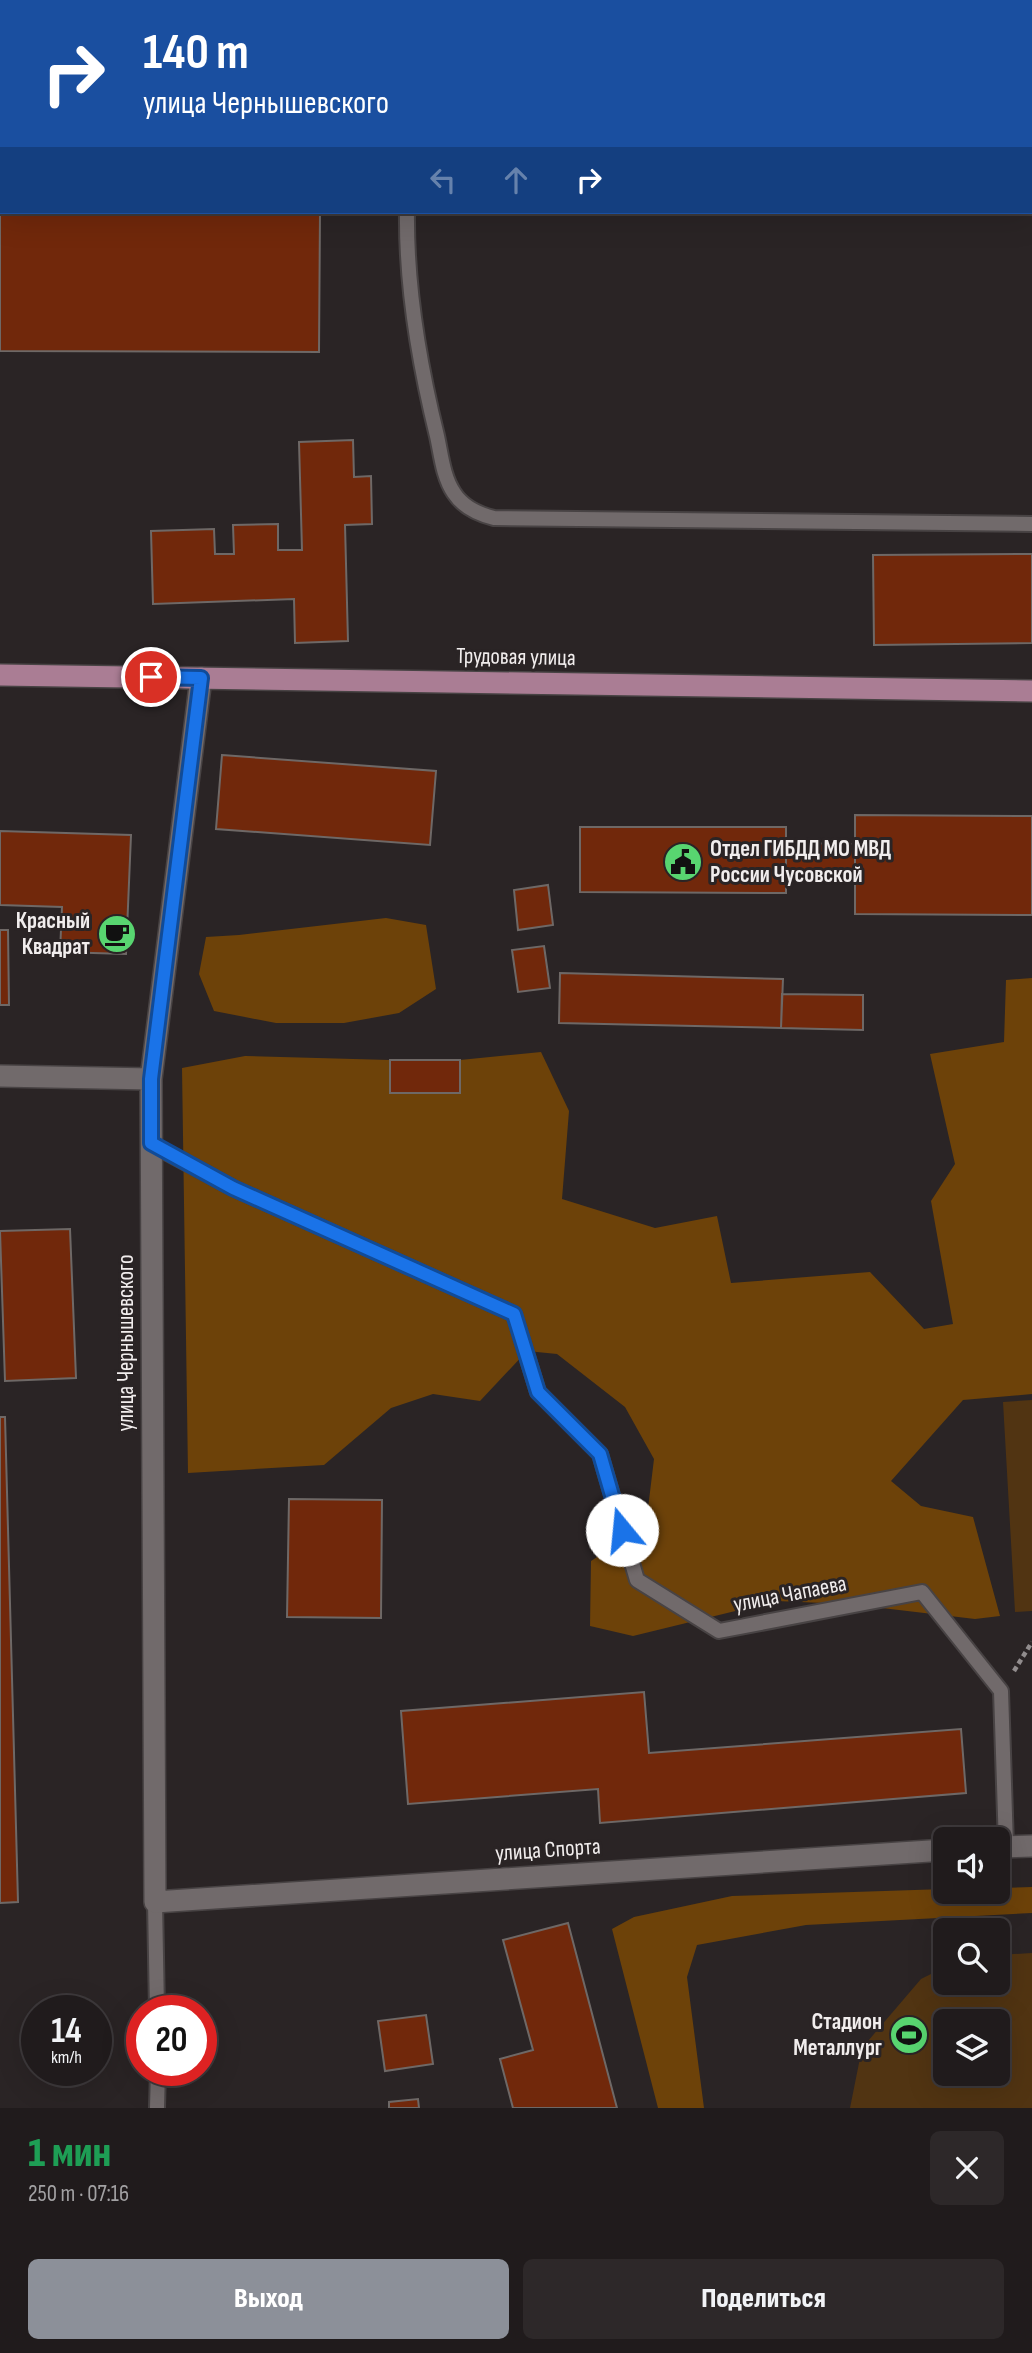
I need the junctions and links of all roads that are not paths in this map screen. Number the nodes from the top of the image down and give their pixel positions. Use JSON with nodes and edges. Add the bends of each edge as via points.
{"nodes":[{"id":1,"x":407,"y":214,"type":"edge"},
{"id":2,"x":1032,"y":524,"type":"edge"},
{"id":3,"x":0,"y":675,"type":"edge"},
{"id":4,"x":201,"y":678,"type":"junction"},
{"id":5,"x":1032,"y":691,"type":"edge"},
{"id":6,"x":0,"y":1076,"type":"edge"},
{"id":7,"x":151,"y":1079,"type":"junction"},
{"id":8,"x":151,"y":1143,"type":"junction"},
{"id":9,"x":1002,"y":1827,"type":"edge"},
{"id":10,"x":1032,"y":1846,"type":"edge"},
{"id":11,"x":1010,"y":1847,"type":"edge"},
{"id":12,"x":933,"y":1851,"type":"edge"},
{"id":13,"x":155,"y":1902,"type":"junction"},
{"id":14,"x":157,"y":1995,"type":"edge"},
{"id":15,"x":158,"y":2086,"type":"edge"},
{"id":16,"x":158,"y":2108,"type":"edge"}],
"edges":[{"from":1,"to":2,"type":"lane","via":[[412,302],[425,390],[447,477],[455,495],[472,510],[494,517]]},
{"from":3,"to":4,"type":"main road","name":"Трудовая улица"},
{"from":4,"to":5,"type":"main road","name":"Трудовая улица"},
{"from":4,"to":7,"type":"street","name":"улица Чернышевского"},
{"from":6,"to":7,"type":"street"},
{"from":7,"to":8,"type":"street","name":"улица Чернышевского"},
{"from":8,"to":9,"type":"lane","name":"улица Чапаева","via":[[233,1188],[514,1314],[538,1392],[600,1454],[637,1580],[719,1630],[922,1592],[1001,1691]]},
{"from":8,"to":13,"type":"street","name":"улица Чернышевского"},
{"from":10,"to":11,"type":"street"},
{"from":12,"to":13,"type":"street","name":"улица Спорта"},
{"from":13,"to":14,"type":"lane","name":"улица Чернышевского"},
{"from":15,"to":16,"type":"lane"}]}
